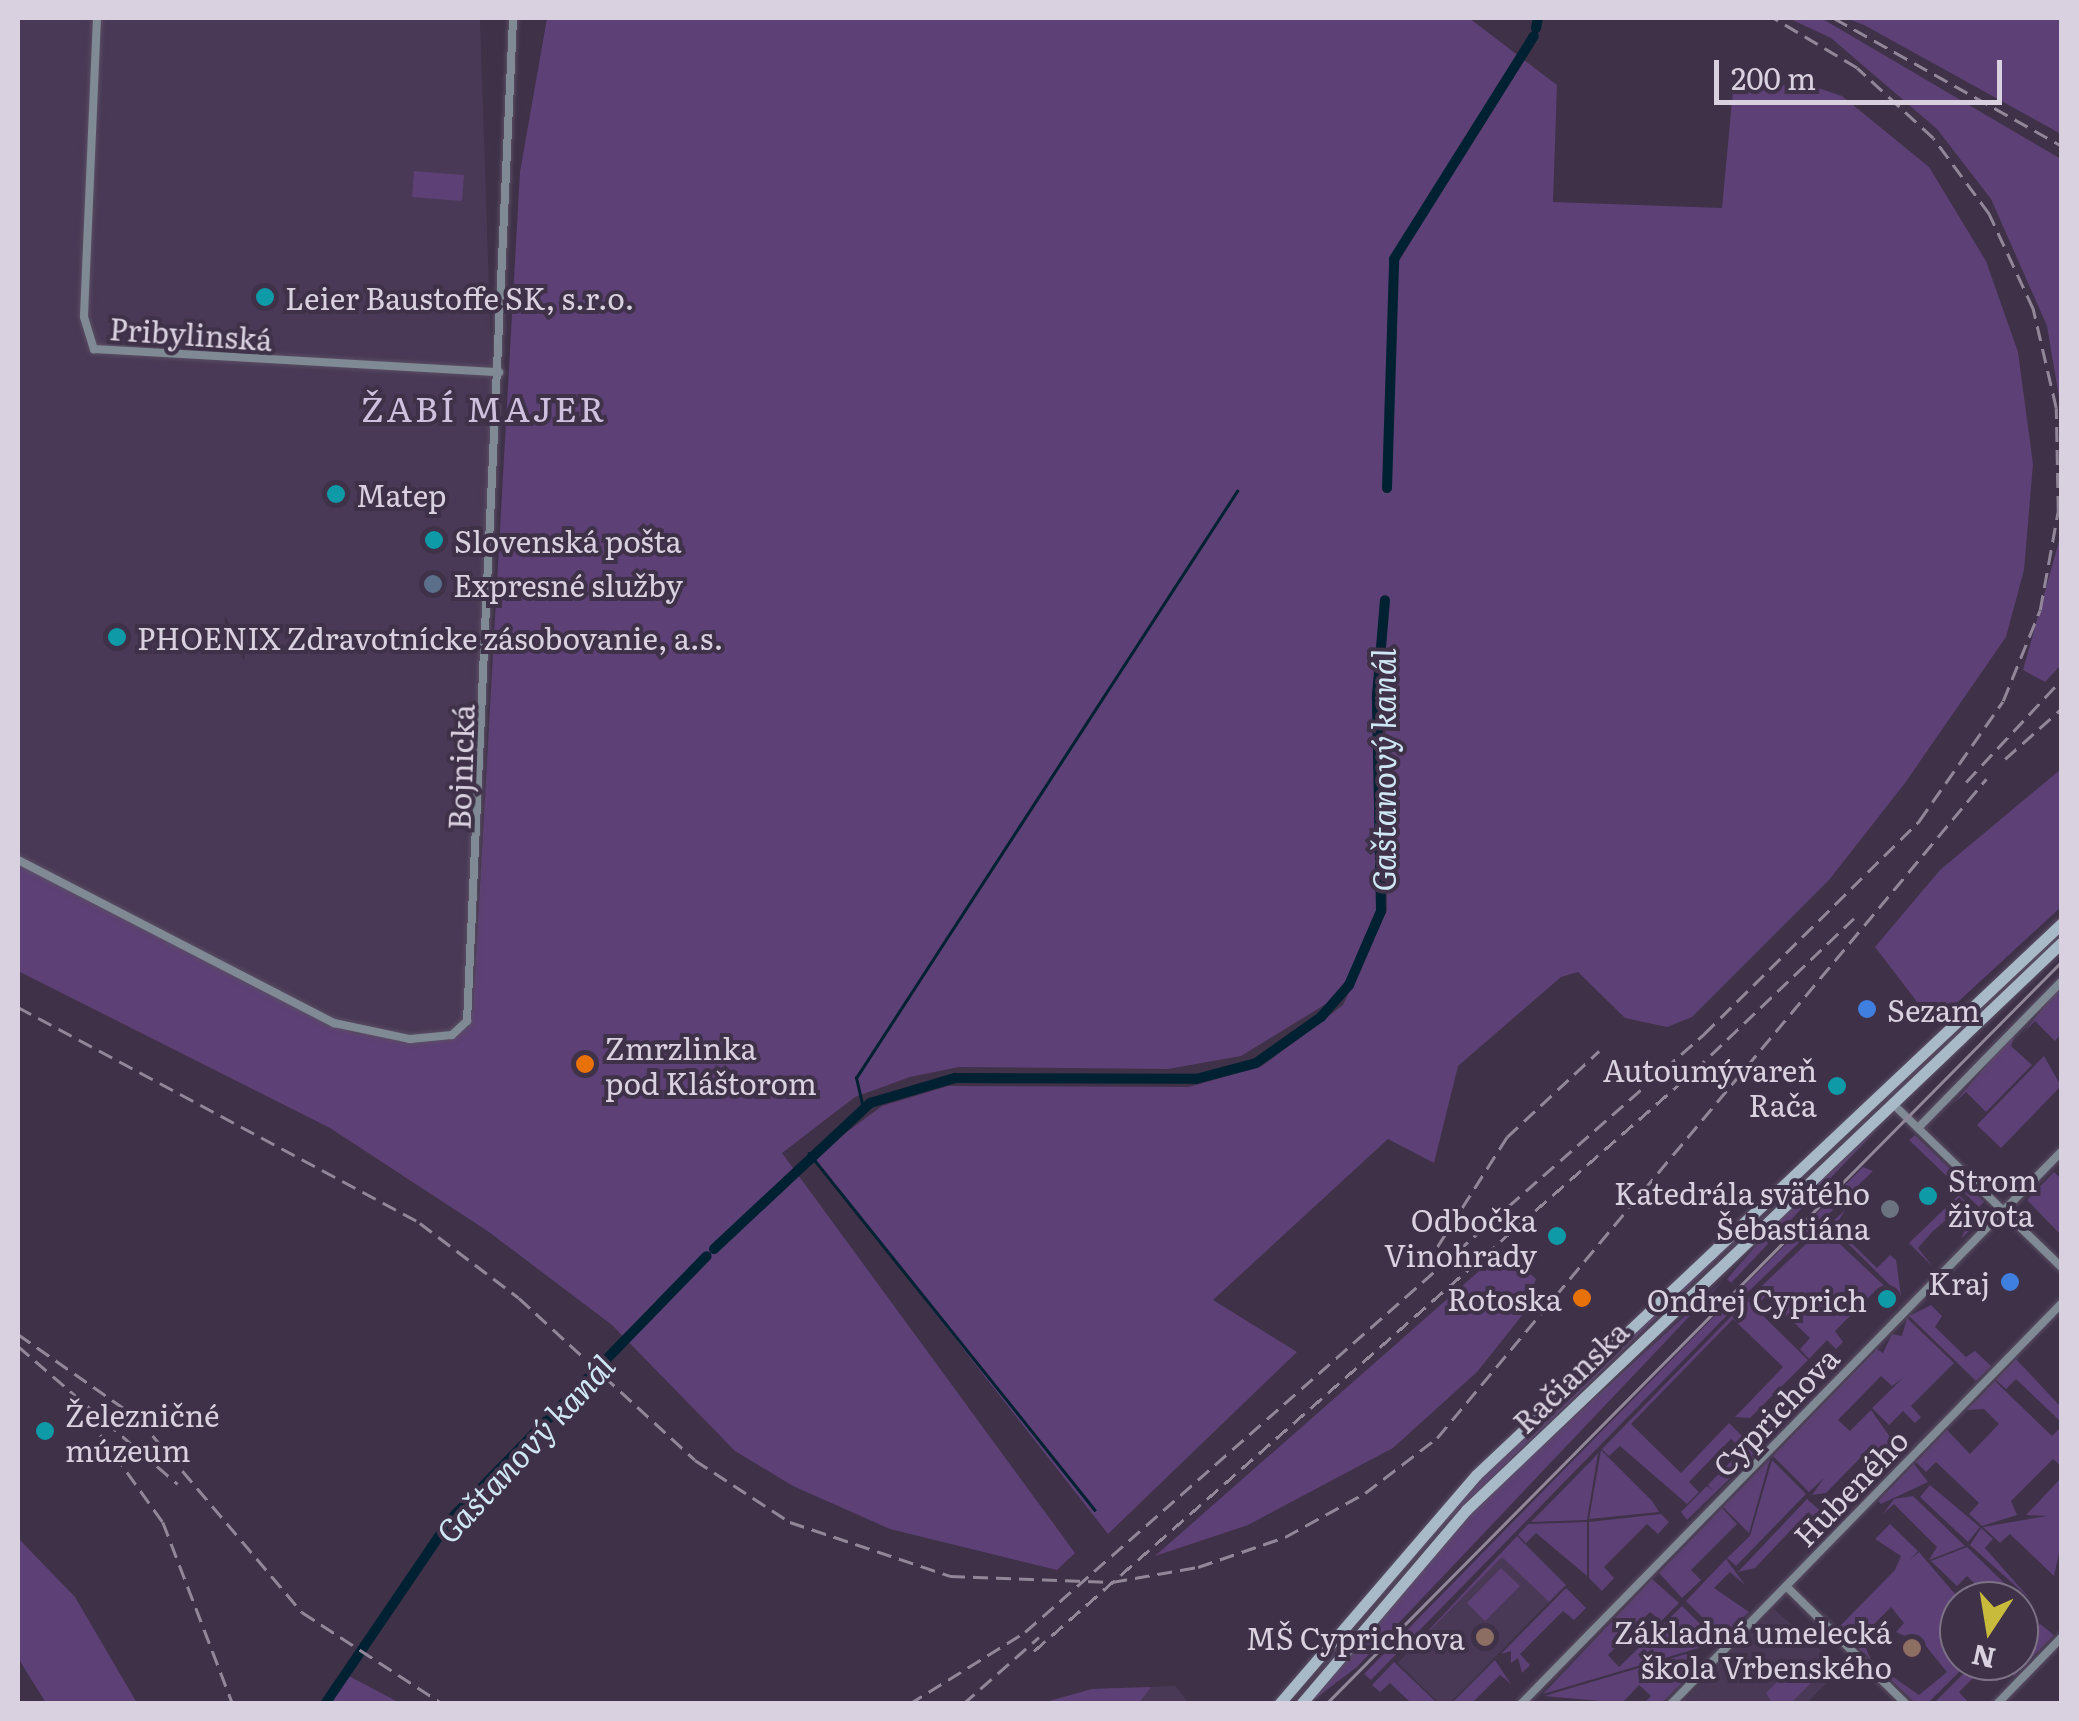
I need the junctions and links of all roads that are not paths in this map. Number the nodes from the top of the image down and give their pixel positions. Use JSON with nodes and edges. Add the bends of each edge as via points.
{"nodes":[{"id":1,"x":97,"y":18,"type":"edge"},
{"id":2,"x":514,"y":18,"type":"edge"},
{"id":3,"x":499,"y":372,"type":"junction"},
{"id":4,"x":18,"y":860,"type":"edge"},
{"id":5,"x":2062,"y":923,"type":"edge"},
{"id":6,"x":2062,"y":942,"type":"edge"},
{"id":7,"x":2062,"y":981,"type":"edge"},
{"id":8,"x":1899,"y":1071,"type":"junction"},
{"id":9,"x":1892,"y":1103,"type":"junction"},
{"id":10,"x":1864,"y":1106,"type":"junction"},
{"id":11,"x":1918,"y":1128,"type":"junction"},
{"id":12,"x":2062,"y":1151,"type":"edge"},
{"id":13,"x":2003,"y":1211,"type":"junction"},
{"id":14,"x":2062,"y":1268,"type":"edge"},
{"id":15,"x":2062,"y":1303,"type":"edge"},
{"id":16,"x":1786,"y":1586,"type":"junction"},
{"id":17,"x":2062,"y":1638,"type":"edge"},
{"id":18,"x":1279,"y":1704,"type":"edge"},
{"id":19,"x":1301,"y":1704,"type":"edge"},
{"id":20,"x":1522,"y":1704,"type":"edge"},
{"id":21,"x":1671,"y":1704,"type":"edge"},
{"id":22,"x":1906,"y":1704,"type":"edge"},
{"id":23,"x":1997,"y":1704,"type":"edge"}],
"edges":[{"from":1,"to":3,"type":"street","name":"Pribylinská","via":[[84,317],[94,349]]},
{"from":2,"to":3,"type":"street","name":"Bojnická"},
{"from":3,"to":4,"type":"street","name":"Bojnická","via":[[473,1000],[461,1030],[410,1038],[334,1023]]},
{"from":5,"to":8,"type":"main road","name":"Račianska"},
{"from":6,"to":9,"type":"main road","name":"Račianska"},
{"from":7,"to":11,"type":"street"},
{"from":8,"to":9,"type":"main road"},
{"from":8,"to":10,"type":"main road","name":"Račianska"},
{"from":9,"to":10,"type":"main road"},
{"from":9,"to":11,"type":"street"},
{"from":9,"to":19,"type":"main road","name":"Račianska","via":[[1457,1519]]},
{"from":10,"to":18,"type":"main road","name":"Račianska","via":[[1428,1524]]},
{"from":11,"to":13,"type":"street"},
{"from":12,"to":13,"type":"street","name":"Cyprichova"},
{"from":13,"to":14,"type":"street"},
{"from":13,"to":20,"type":"street","name":"Cyprichova"},
{"from":15,"to":16,"type":"street","name":"Hubeného"},
{"from":16,"to":21,"type":"street","name":"Hubeného"},
{"from":16,"to":22,"type":"street"},
{"from":17,"to":23,"type":"street"}]}
